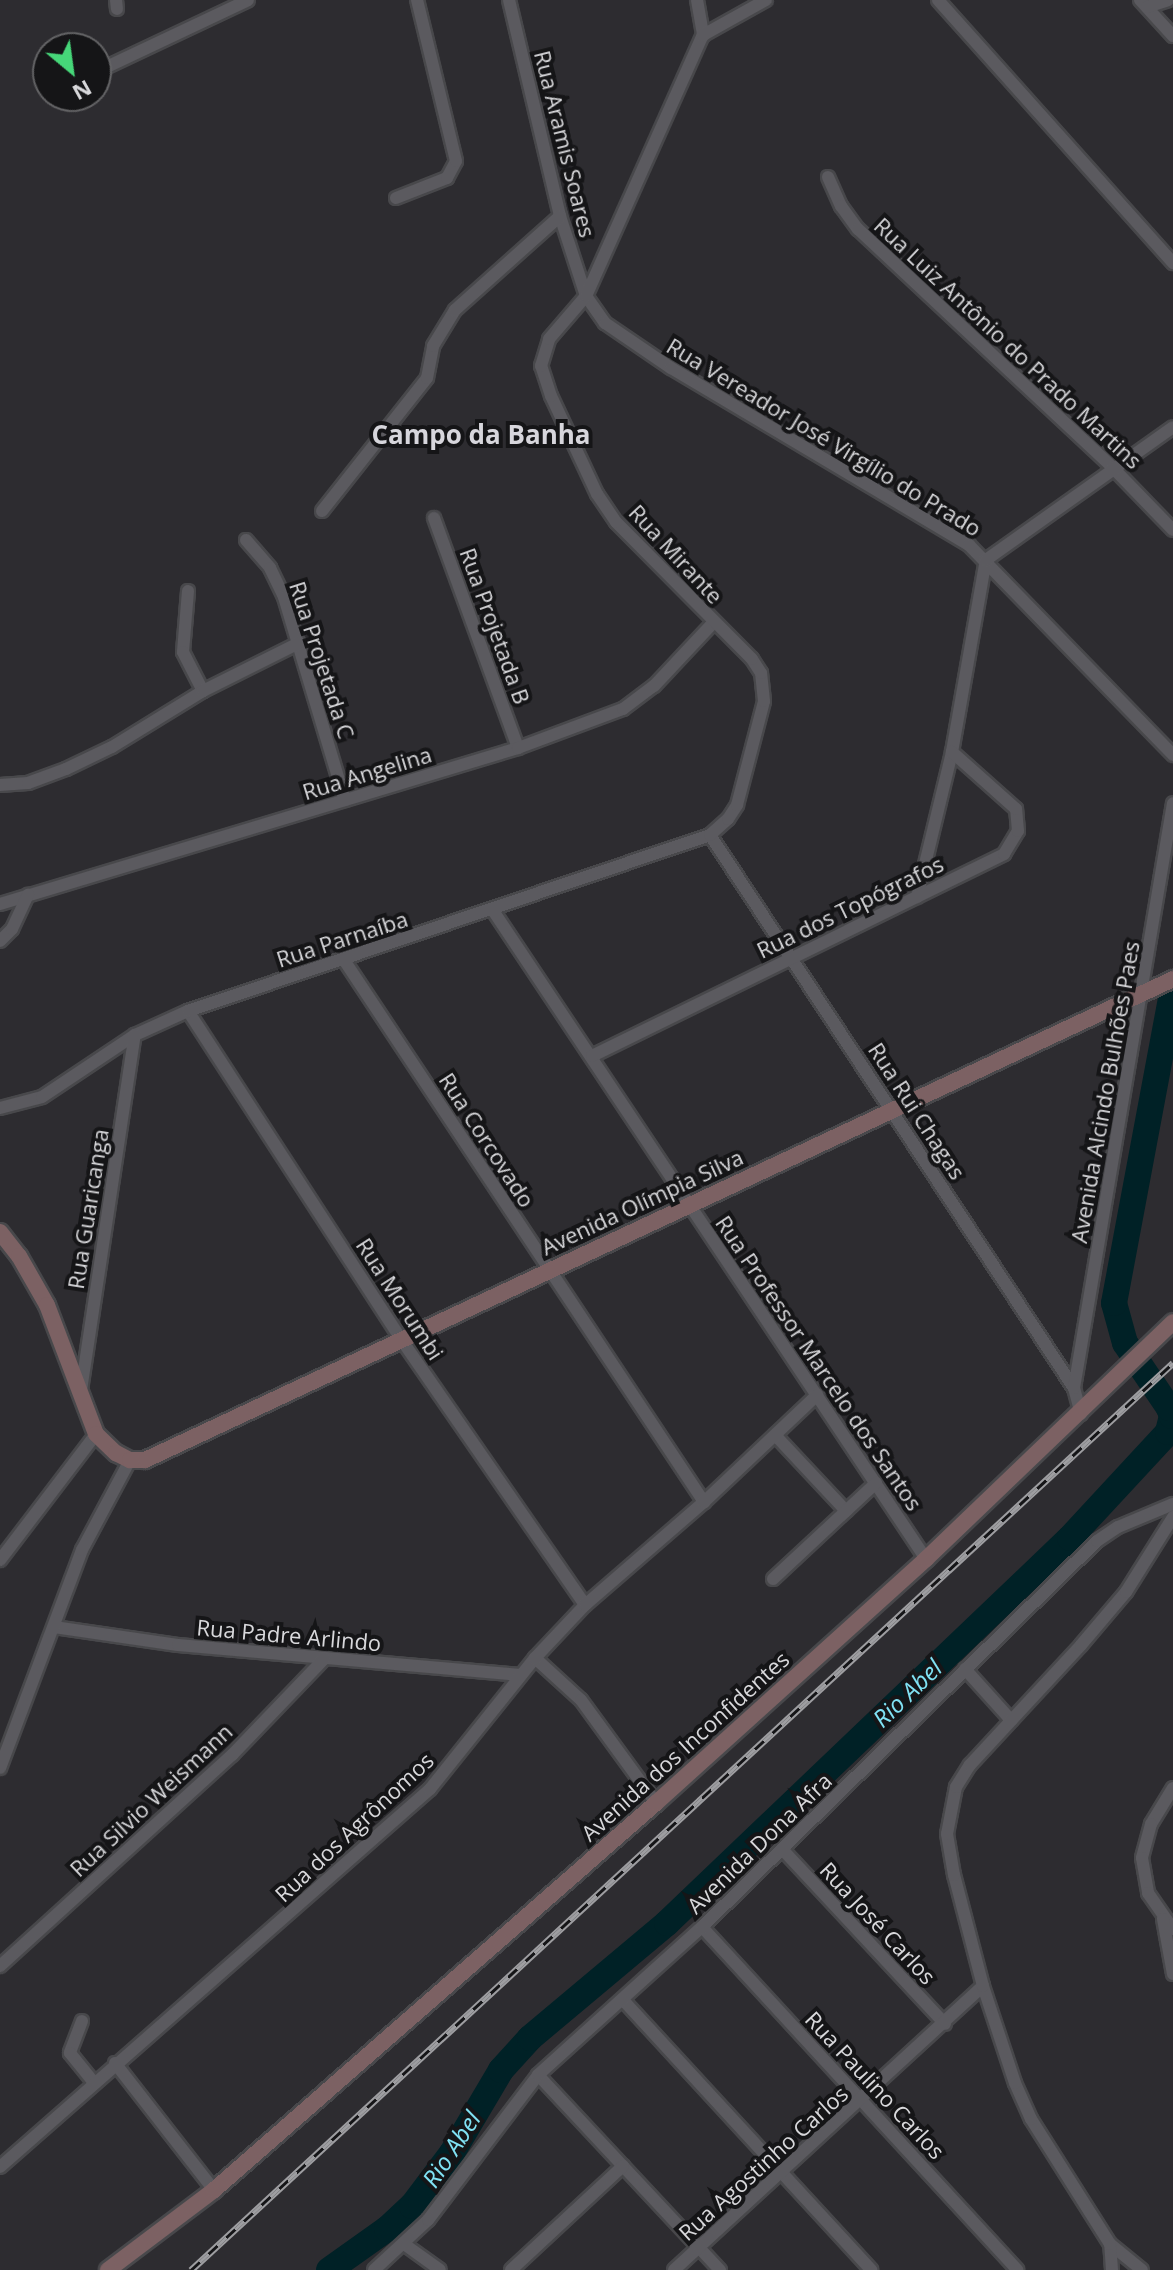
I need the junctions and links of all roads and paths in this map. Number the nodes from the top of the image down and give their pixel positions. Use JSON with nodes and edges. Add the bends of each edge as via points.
{"nodes":[{"id":1,"x":248,"y":0,"type":"edge"},
{"id":2,"x":417,"y":0,"type":"edge"},
{"id":3,"x":509,"y":0,"type":"edge"},
{"id":4,"x":697,"y":0,"type":"edge"},
{"id":5,"x":766,"y":0,"type":"edge"},
{"id":6,"x":938,"y":0,"type":"edge"},
{"id":7,"x":1168,"y":0,"type":"edge"},
{"id":8,"x":1144,"y":4,"type":"edge"},
{"id":9,"x":703,"y":35,"type":"junction"},
{"id":10,"x":1173,"y":36,"type":"edge"},
{"id":11,"x":112,"y":64,"type":"edge"},
{"id":12,"x":828,"y":177,"type":"dead end"},
{"id":13,"x":396,"y":198,"type":"dead end"},
{"id":14,"x":560,"y":216,"type":"junction"},
{"id":15,"x":1173,"y":263,"type":"edge"},
{"id":16,"x":586,"y":296,"type":"junction"},
{"id":17,"x":1173,"y":427,"type":"edge"},
{"id":18,"x":1113,"y":468,"type":"junction"},
{"id":19,"x":322,"y":511,"type":"dead end"},
{"id":20,"x":434,"y":518,"type":"dead end"},
{"id":21,"x":1173,"y":530,"type":"edge"},
{"id":22,"x":246,"y":540,"type":"dead end"},
{"id":23,"x":986,"y":560,"type":"junction"},
{"id":24,"x":188,"y":591,"type":"dead end"},
{"id":25,"x":713,"y":623,"type":"junction"},
{"id":26,"x":299,"y":643,"type":"junction"},
{"id":27,"x":203,"y":691,"type":"junction"},
{"id":28,"x":518,"y":748,"type":"junction"},
{"id":29,"x":952,"y":752,"type":"junction"},
{"id":30,"x":1173,"y":755,"type":"edge"},
{"id":31,"x":0,"y":785,"type":"edge"},
{"id":32,"x":345,"y":800,"type":"junction"},
{"id":33,"x":1173,"y":803,"type":"edge"},
{"id":34,"x":710,"y":835,"type":"junction"},
{"id":35,"x":28,"y":895,"type":"junction"},
{"id":36,"x":917,"y":897,"type":"junction"},
{"id":37,"x":0,"y":904,"type":"edge"},
{"id":38,"x":492,"y":909,"type":"junction"},
{"id":39,"x":0,"y":941,"type":"edge"},
{"id":40,"x":791,"y":958,"type":"junction"},
{"id":41,"x":344,"y":960,"type":"junction"},
{"id":42,"x":1173,"y":979,"type":"edge"},
{"id":43,"x":1149,"y":989,"type":"junction"},
{"id":44,"x":188,"y":1011,"type":"junction"},
{"id":45,"x":135,"y":1035,"type":"junction"},
{"id":46,"x":592,"y":1056,"type":"junction"},
{"id":47,"x":0,"y":1108,"type":"edge"},
{"id":48,"x":892,"y":1109,"type":"junction"},
{"id":49,"x":689,"y":1204,"type":"junction"},
{"id":50,"x":0,"y":1232,"type":"edge"},
{"id":51,"x":548,"y":1270,"type":"junction"},
{"id":52,"x":1173,"y":1322,"type":"edge"},
{"id":53,"x":401,"y":1339,"type":"junction"},
{"id":54,"x":1074,"y":1388,"type":"junction"},
{"id":55,"x":81,"y":1390,"type":"junction"},
{"id":56,"x":817,"y":1395,"type":"junction"},
{"id":57,"x":1081,"y":1414,"type":"junction"},
{"id":58,"x":96,"y":1434,"type":"junction"},
{"id":59,"x":775,"y":1435,"type":"junction"},
{"id":60,"x":130,"y":1460,"type":"junction"},
{"id":61,"x":876,"y":1483,"type":"junction"},
{"id":62,"x":704,"y":1502,"type":"junction"},
{"id":63,"x":1173,"y":1504,"type":"edge"},
{"id":64,"x":846,"y":1511,"type":"junction"},
{"id":65,"x":1173,"y":1517,"type":"edge"},
{"id":66,"x":926,"y":1559,"type":"junction"},
{"id":67,"x":0,"y":1560,"type":"edge"},
{"id":68,"x":773,"y":1579,"type":"dead end"},
{"id":69,"x":585,"y":1605,"type":"junction"},
{"id":70,"x":54,"y":1627,"type":"junction"},
{"id":71,"x":325,"y":1658,"type":"junction"},
{"id":72,"x":535,"y":1658,"type":"junction"},
{"id":73,"x":965,"y":1669,"type":"junction"},
{"id":74,"x":521,"y":1675,"type":"junction"},
{"id":75,"x":1011,"y":1720,"type":"junction"},
{"id":76,"x":0,"y":1768,"type":"edge"},
{"id":77,"x":1173,"y":1788,"type":"edge"},
{"id":78,"x":656,"y":1803,"type":"junction"},
{"id":79,"x":782,"y":1849,"type":"junction"},
{"id":80,"x":1162,"y":1916,"type":"junction"},
{"id":81,"x":702,"y":1927,"type":"junction"},
{"id":82,"x":1173,"y":1929,"type":"edge"},
{"id":83,"x":6,"y":1952,"type":"edge"},
{"id":84,"x":0,"y":1966,"type":"edge"},
{"id":85,"x":1173,"y":1974,"type":"edge"},
{"id":86,"x":983,"y":1986,"type":"junction"},
{"id":87,"x":623,"y":2000,"type":"junction"},
{"id":88,"x":82,"y":2021,"type":"dead end"},
{"id":89,"x":945,"y":2024,"type":"junction"},
{"id":90,"x":115,"y":2063,"type":"junction"},
{"id":91,"x":538,"y":2075,"type":"junction"},
{"id":92,"x":94,"y":2083,"type":"junction"},
{"id":93,"x":863,"y":2100,"type":"junction"},
{"id":94,"x":623,"y":2166,"type":"junction"},
{"id":95,"x":0,"y":2167,"type":"edge"},
{"id":96,"x":780,"y":2174,"type":"junction"},
{"id":97,"x":214,"y":2190,"type":"junction"},
{"id":98,"x":404,"y":2244,"type":"junction"},
{"id":99,"x":1110,"y":2244,"type":"junction"},
{"id":100,"x":699,"y":2247,"type":"junction"},
{"id":101,"x":108,"y":2270,"type":"edge"},
{"id":102,"x":374,"y":2270,"type":"edge"},
{"id":103,"x":440,"y":2270,"type":"edge"},
{"id":104,"x":511,"y":2270,"type":"edge"},
{"id":105,"x":674,"y":2270,"type":"edge"},
{"id":106,"x":720,"y":2270,"type":"edge"},
{"id":107,"x":871,"y":2270,"type":"edge"},
{"id":108,"x":1017,"y":2270,"type":"edge"},
{"id":109,"x":1112,"y":2270,"type":"edge"},
{"id":110,"x":1142,"y":2270,"type":"edge"}],
"edges":[{"from":1,"to":11,"type":"street"},
{"from":2,"to":13,"type":"street","via":[[456,161],[447,178]]},
{"from":3,"to":14,"type":"street","name":"Rua Aramis Soares"},
{"from":4,"to":9,"type":"street"},
{"from":5,"to":9,"type":"street"},
{"from":6,"to":15,"type":"street"},
{"from":7,"to":8,"type":"street"},
{"from":8,"to":10,"type":"street"},
{"from":9,"to":16,"type":"street","name":"Rua Mirante"},
{"from":12,"to":18,"type":"street","name":"Rua Luiz Antônio do Prado Martins","via":[[858,229]]},
{"from":14,"to":16,"type":"street","name":"Rua Aramis Soares"},
{"from":14,"to":19,"type":"street","via":[[455,310],[433,346],[427,378]]},
{"from":16,"to":23,"type":"street","name":"Rua Vereador José Virgílio do Prado","via":[[605,323],[640,349],[952,534]]},
{"from":16,"to":25,"type":"street","name":"Rua Mirante","via":[[545,347],[541,366],[546,384],[597,494],[616,522]]},
{"from":17,"to":18,"type":"street"},
{"from":18,"to":21,"type":"street","name":"Rua Luiz Antônio do Prado Martins"},
{"from":18,"to":23,"type":"street"},
{"from":20,"to":28,"type":"street","name":"Rua Projetada B"},
{"from":22,"to":26,"type":"street","name":"Rua Projetada C","via":[[277,581]]},
{"from":23,"to":29,"type":"street"},
{"from":23,"to":30,"type":"street","name":"Rua Vereador José Virgílio do Prado"},
{"from":24,"to":27,"type":"street","via":[[183,652]]},
{"from":25,"to":28,"type":"street","name":"Rua Angelina","via":[[633,705]]},
{"from":25,"to":34,"type":"street","name":"Rua Mirante","via":[[752,659],[765,685],[737,805]]},
{"from":26,"to":27,"type":"street"},
{"from":26,"to":32,"type":"street","name":"Rua Projetada C"},
{"from":27,"to":31,"type":"street","via":[[66,769],[28,783]]},
{"from":28,"to":32,"type":"street","name":"Rua Angelina"},
{"from":29,"to":36,"type":"street"},
{"from":29,"to":36,"type":"street","name":"Rua dos Topógrafos","via":[[1016,809],[1018,831],[1004,854]]},
{"from":32,"to":35,"type":"street","name":"Rua Angelina"},
{"from":33,"to":43,"type":"street","name":"Avenida Alcindo Bulhões Paes"},
{"from":34,"to":38,"type":"street","name":"Rua Parnaíba"},
{"from":34,"to":40,"type":"street","name":"Rua Rui Chagas"},
{"from":35,"to":37,"type":"street","name":"Rua Angelina"},
{"from":35,"to":39,"type":"street","via":[[12,929]]},
{"from":36,"to":40,"type":"street","name":"Rua dos Topógrafos"},
{"from":38,"to":41,"type":"street","name":"Rua Parnaíba"},
{"from":38,"to":46,"type":"street","name":"Rua Professor Marcelo dos Santos"},
{"from":40,"to":46,"type":"street","name":"Rua dos Topógrafos"},
{"from":40,"to":48,"type":"street","name":"Rua Rui Chagas"},
{"from":41,"to":44,"type":"street","name":"Rua Parnaíba"},
{"from":41,"to":51,"type":"street","name":"Rua Corcovado"},
{"from":42,"to":43,"type":"main road","name":"Avenida Olímpia Silva"},
{"from":43,"to":48,"type":"main road","name":"Avenida Olímpia Silva"},
{"from":43,"to":54,"type":"street","name":"Avenida Alcindo Bulhões Paes"},
{"from":44,"to":45,"type":"street","name":"Rua Parnaíba"},
{"from":44,"to":53,"type":"street","name":"Rua Morumbi"},
{"from":45,"to":47,"type":"street","name":"Rua Parnaíba","via":[[42,1097]]},
{"from":45,"to":55,"type":"street","name":"Rua Guaricanga"},
{"from":46,"to":49,"type":"street","name":"Rua Professor Marcelo dos Santos"},
{"from":48,"to":49,"type":"main road","name":"Avenida Olímpia Silva"},
{"from":48,"to":54,"type":"street","name":"Rua Rui Chagas"},
{"from":49,"to":51,"type":"main road","name":"Avenida Olímpia Silva"},
{"from":49,"to":56,"type":"street","name":"Rua Professor Marcelo dos Santos"},
{"from":50,"to":55,"type":"main road","via":[[36,1283]]},
{"from":51,"to":53,"type":"main road","name":"Avenida Olímpia Silva"},
{"from":51,"to":62,"type":"street","name":"Rua Corcovado"},
{"from":52,"to":57,"type":"main road","name":"Avenida dos Inconfidentes"},
{"from":53,"to":60,"type":"main road","name":"Avenida Olímpia Silva","via":[[158,1457]]},
{"from":53,"to":69,"type":"street","name":"Rua Morumbi"},
{"from":54,"to":57,"type":"street","name":"Rua Rui Chagas"},
{"from":55,"to":58,"type":"main road"},
{"from":56,"to":59,"type":"street","name":"Rua dos Agrônomos"},
{"from":56,"to":61,"type":"street","name":"Rua Professor Marcelo dos Santos"},
{"from":57,"to":66,"type":"main road","name":"Avenida dos Inconfidentes"},
{"from":58,"to":60,"type":"main road"},
{"from":58,"to":67,"type":"street"},
{"from":59,"to":62,"type":"street","name":"Rua dos Agrônomos"},
{"from":59,"to":64,"type":"street"},
{"from":60,"to":70,"type":"street","via":[[82,1550]]},
{"from":61,"to":64,"type":"street"},
{"from":61,"to":66,"type":"street","name":"Rua Professor Marcelo dos Santos"},
{"from":62,"to":69,"type":"street","name":"Rua dos Agrônomos"},
{"from":63,"to":73,"type":"street","name":"Avenida Dona Afra","via":[[1097,1541]]},
{"from":64,"to":68,"type":"street"},
{"from":65,"to":75,"type":"street","via":[[1126,1592]]},
{"from":66,"to":78,"type":"main road","name":"Avenida dos Inconfidentes"},
{"from":69,"to":72,"type":"street","name":"Rua dos Agrônomos"},
{"from":70,"to":71,"type":"street","name":"Rua Padre Arlindo"},
{"from":70,"to":76,"type":"street"},
{"from":71,"to":74,"type":"street","name":"Rua Padre Arlindo"},
{"from":71,"to":83,"type":"street","name":"Rua Silvio Weismann","via":[[232,1755]]},
{"from":72,"to":74,"type":"street","name":"Rua dos Agrônomos"},
{"from":72,"to":78,"type":"street","via":[[597,1720]]},
{"from":73,"to":75,"type":"street"},
{"from":73,"to":79,"type":"street","name":"Avenida Dona Afra"},
{"from":74,"to":90,"type":"street","name":"Rua dos Agrônomos","via":[[430,1789]]},
{"from":75,"to":86,"type":"street","via":[[962,1775],[947,1834]]},
{"from":77,"to":80,"type":"street","via":[[1151,1824],[1142,1858],[1148,1893]]},
{"from":78,"to":97,"type":"main road","name":"Avenida dos Inconfidentes"},
{"from":79,"to":81,"type":"street","name":"Avenida Dona Afra"},
{"from":79,"to":89,"type":"street","name":"Rua José Carlos"},
{"from":80,"to":82,"type":"street"},
{"from":80,"to":85,"type":"street"},
{"from":81,"to":87,"type":"street","name":"Avenida Dona Afra"},
{"from":81,"to":93,"type":"street","name":"Rua Paulino Carlos"},
{"from":83,"to":84,"type":"street","name":"Rua Silvio Weismann"},
{"from":86,"to":89,"type":"street","name":"Rua Agostinho Carlos"},
{"from":86,"to":99,"type":"street","via":[[1031,2119]]},
{"from":87,"to":91,"type":"street","name":"Avenida Dona Afra"},
{"from":87,"to":96,"type":"street"},
{"from":88,"to":92,"type":"street","via":[[70,2053]]},
{"from":89,"to":93,"type":"street","name":"Rua Agostinho Carlos"},
{"from":90,"to":92,"type":"street","name":"Rua dos Agrônomos"},
{"from":90,"to":97,"type":"street"},
{"from":91,"to":94,"type":"street"},
{"from":91,"to":98,"type":"street","name":"Avenida Dona Afra","via":[[447,2198]]},
{"from":92,"to":95,"type":"street","name":"Rua dos Agrônomos"},
{"from":93,"to":96,"type":"street","name":"Rua Agostinho Carlos"},
{"from":93,"to":108,"type":"street","name":"Rua Paulino Carlos"},
{"from":94,"to":100,"type":"street"},
{"from":94,"to":104,"type":"street"},
{"from":96,"to":100,"type":"street","name":"Rua Agostinho Carlos"},
{"from":96,"to":107,"type":"street"},
{"from":97,"to":101,"type":"main road","name":"Avenida dos Inconfidentes"},
{"from":98,"to":102,"type":"street","name":"Avenida Dona Afra"},
{"from":98,"to":103,"type":"street"},
{"from":99,"to":109,"type":"street"},
{"from":99,"to":110,"type":"street"},
{"from":100,"to":105,"type":"street","name":"Rua Agostinho Carlos"},
{"from":100,"to":106,"type":"street"}]}
